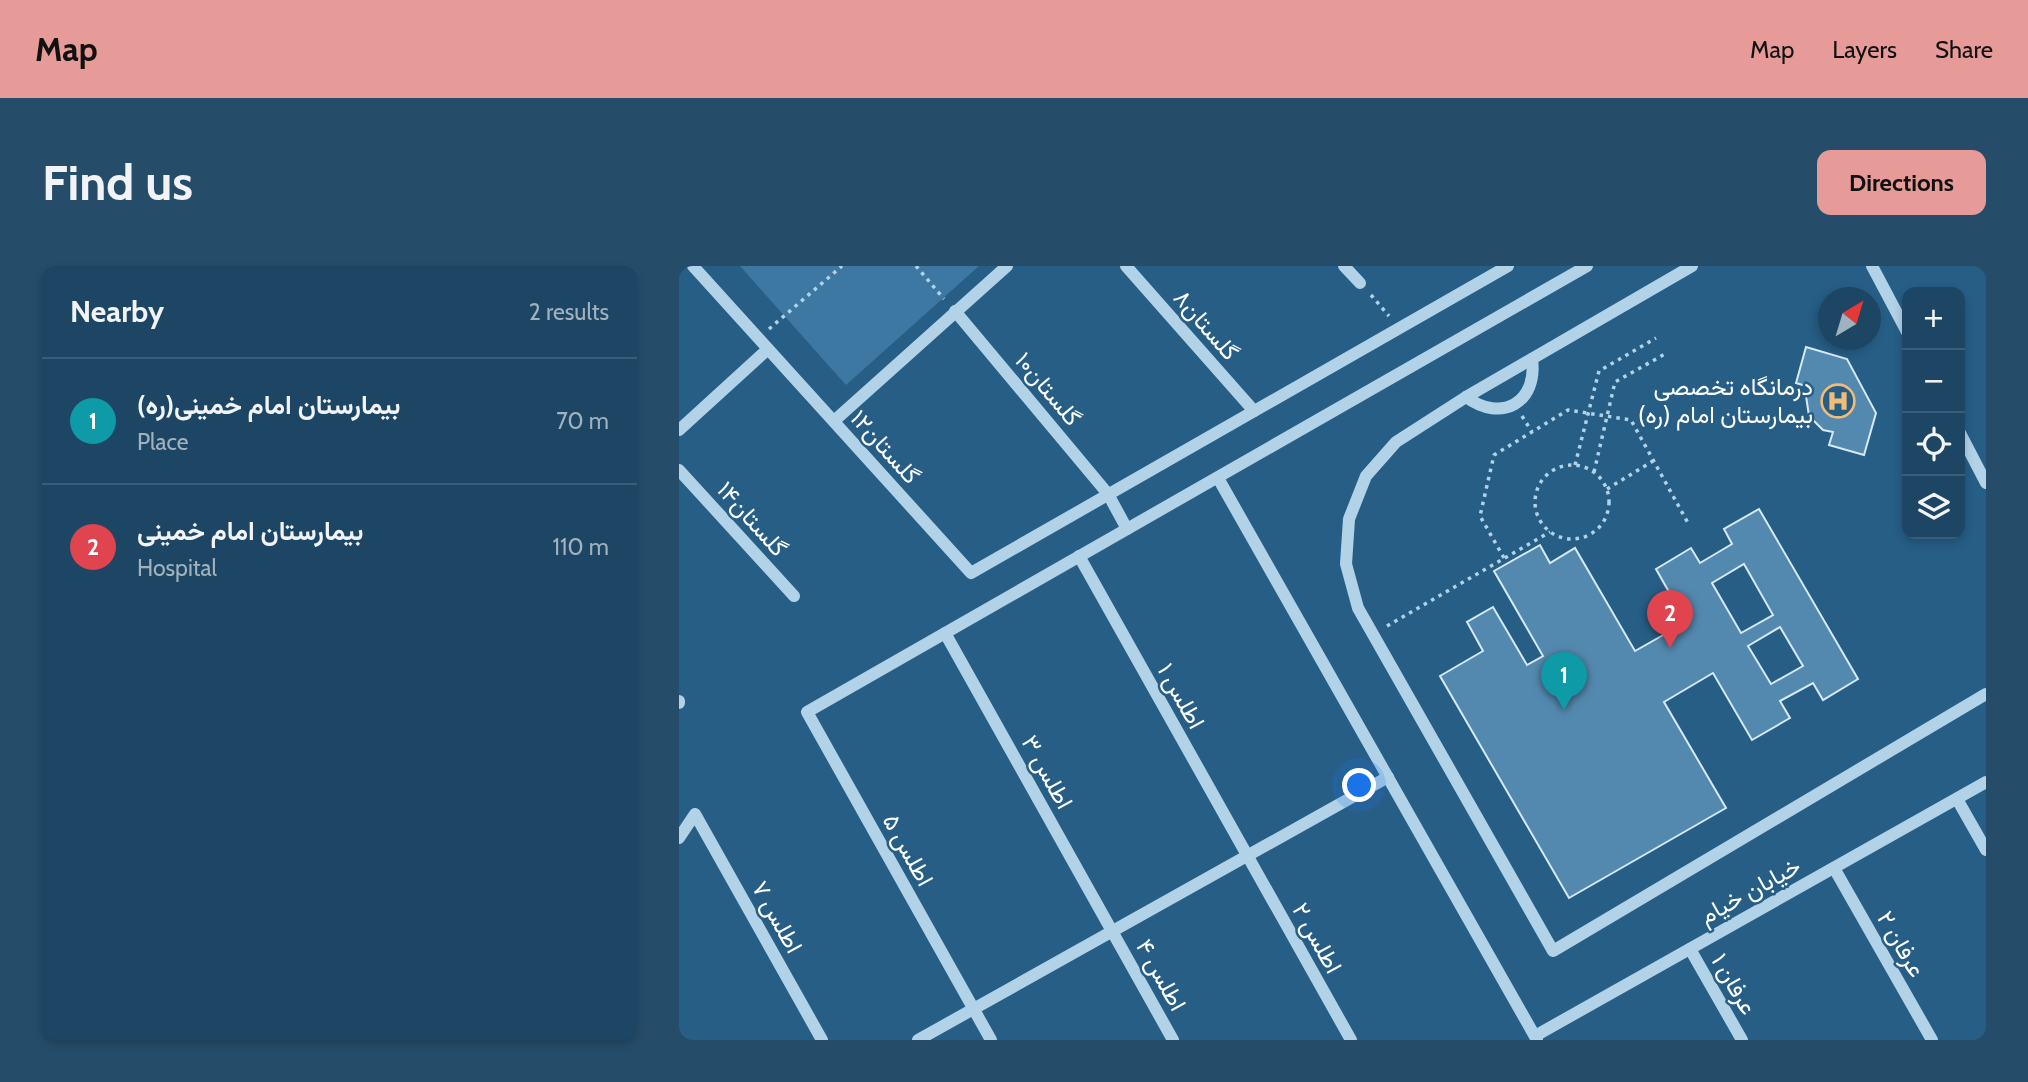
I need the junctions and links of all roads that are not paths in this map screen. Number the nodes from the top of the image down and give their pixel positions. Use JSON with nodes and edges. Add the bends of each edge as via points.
{"nodes":[{"id":1,"x":693,"y":266,"type":"edge"},
{"id":2,"x":1007,"y":266,"type":"edge"},
{"id":3,"x":1126,"y":266,"type":"edge"},
{"id":4,"x":1344,"y":266,"type":"edge"},
{"id":5,"x":1508,"y":266,"type":"edge"},
{"id":6,"x":1587,"y":266,"type":"edge"},
{"id":7,"x":1692,"y":266,"type":"edge"},
{"id":8,"x":1873,"y":266,"type":"edge"},
{"id":9,"x":1360,"y":284,"type":"road end"},
{"id":10,"x":955,"y":311,"type":"junction"},
{"id":11,"x":1902,"y":322,"type":"edge"},
{"id":12,"x":768,"y":349,"type":"junction"},
{"id":13,"x":1532,"y":359,"type":"junction"},
{"id":14,"x":1466,"y":397,"type":"junction"},
{"id":15,"x":1254,"y":411,"type":"junction"},
{"id":16,"x":834,"y":421,"type":"junction"},
{"id":17,"x":679,"y":430,"type":"edge"},
{"id":18,"x":1965,"y":443,"type":"edge"},
{"id":19,"x":679,"y":470,"type":"edge"},
{"id":20,"x":1218,"y":478,"type":"junction"},
{"id":21,"x":1986,"y":483,"type":"edge"},
{"id":22,"x":1108,"y":494,"type":"junction"},
{"id":23,"x":1127,"y":529,"type":"junction"},
{"id":24,"x":1079,"y":556,"type":"junction"},
{"id":25,"x":794,"y":596,"type":"dead end"},
{"id":26,"x":945,"y":633,"type":"junction"},
{"id":27,"x":1986,"y":694,"type":"edge"},
{"id":28,"x":1388,"y":777,"type":"junction"},
{"id":29,"x":1986,"y":782,"type":"edge"},
{"id":30,"x":1957,"y":799,"type":"junction"},
{"id":31,"x":679,"y":838,"type":"edge"},
{"id":32,"x":1986,"y":850,"type":"edge"},
{"id":33,"x":1247,"y":856,"type":"junction"},
{"id":34,"x":1834,"y":868,"type":"junction"},
{"id":35,"x":1112,"y":931,"type":"junction"},
{"id":36,"x":1690,"y":949,"type":"junction"},
{"id":37,"x":974,"y":1009,"type":"junction"},
{"id":38,"x":1536,"y":1038,"type":"edge"},
{"id":39,"x":822,"y":1040,"type":"edge"},
{"id":40,"x":918,"y":1040,"type":"edge"},
{"id":41,"x":991,"y":1040,"type":"edge"},
{"id":42,"x":1173,"y":1040,"type":"edge"},
{"id":43,"x":1351,"y":1040,"type":"edge"},
{"id":44,"x":1742,"y":1040,"type":"edge"},
{"id":45,"x":1932,"y":1040,"type":"edge"}],
"edges":[{"from":1,"to":12,"type":"street","name":"گلستان۱۲"},
{"from":2,"to":10,"type":"street"},
{"from":3,"to":15,"type":"street","name":"گلستان۸"},
{"from":4,"to":9,"type":"street"},
{"from":5,"to":15,"type":"street"},
{"from":6,"to":20,"type":"street"},
{"from":7,"to":13,"type":"street"},
{"from":8,"to":11,"type":"street"},
{"from":10,"to":16,"type":"street"},
{"from":10,"to":22,"type":"street","name":"گلستان۱۰"},
{"from":12,"to":16,"type":"street","name":"گلستان۱۲"},
{"from":12,"to":17,"type":"street"},
{"from":13,"to":14,"type":"street"},
{"from":13,"to":14,"type":"street","via":[[1531,385],[1515,404],[1489,409]]},
{"from":14,"to":27,"type":"street","via":[[1397,442],[1366,476],[1349,519],[1346,564],[1358,608],[1553,951]]},
{"from":15,"to":22,"type":"street"},
{"from":16,"to":22,"type":"street","name":"گلستان۱۲","via":[[971,573]]},
{"from":18,"to":21,"type":"street"},
{"from":19,"to":25,"type":"street","name":"گلستان۱۴"},
{"from":20,"to":23,"type":"street"},
{"from":20,"to":28,"type":"street"},
{"from":22,"to":23,"type":"street","name":"گلستان۱۰"},
{"from":23,"to":24,"type":"street"},
{"from":24,"to":26,"type":"street"},
{"from":24,"to":33,"type":"street","name":"اطلس ۱"},
{"from":26,"to":35,"type":"street","name":"اطلس ۳"},
{"from":26,"to":37,"type":"street","name":"اطلس ۵","via":[[807,712]]},
{"from":28,"to":33,"type":"street"},
{"from":28,"to":38,"type":"street"},
{"from":29,"to":30,"type":"street","name":"خیابان خیام"},
{"from":30,"to":32,"type":"street"},
{"from":30,"to":34,"type":"street","name":"خیابان خیام"},
{"from":31,"to":39,"type":"street","name":"اطلس ۷","via":[[695,814]]},
{"from":33,"to":35,"type":"street"},
{"from":33,"to":43,"type":"street","name":"اطلس ۲"},
{"from":34,"to":36,"type":"street","name":"خیابان خیام"},
{"from":34,"to":45,"type":"street","name":"عرفان ۲"},
{"from":35,"to":37,"type":"street"},
{"from":35,"to":42,"type":"street","name":"اطلس ۴"},
{"from":36,"to":38,"type":"street","name":"خیابان خیام"},
{"from":36,"to":44,"type":"street","name":"عرفان ۱"},
{"from":37,"to":40,"type":"street"},
{"from":37,"to":41,"type":"street","name":"اطلس ۵"}]}
